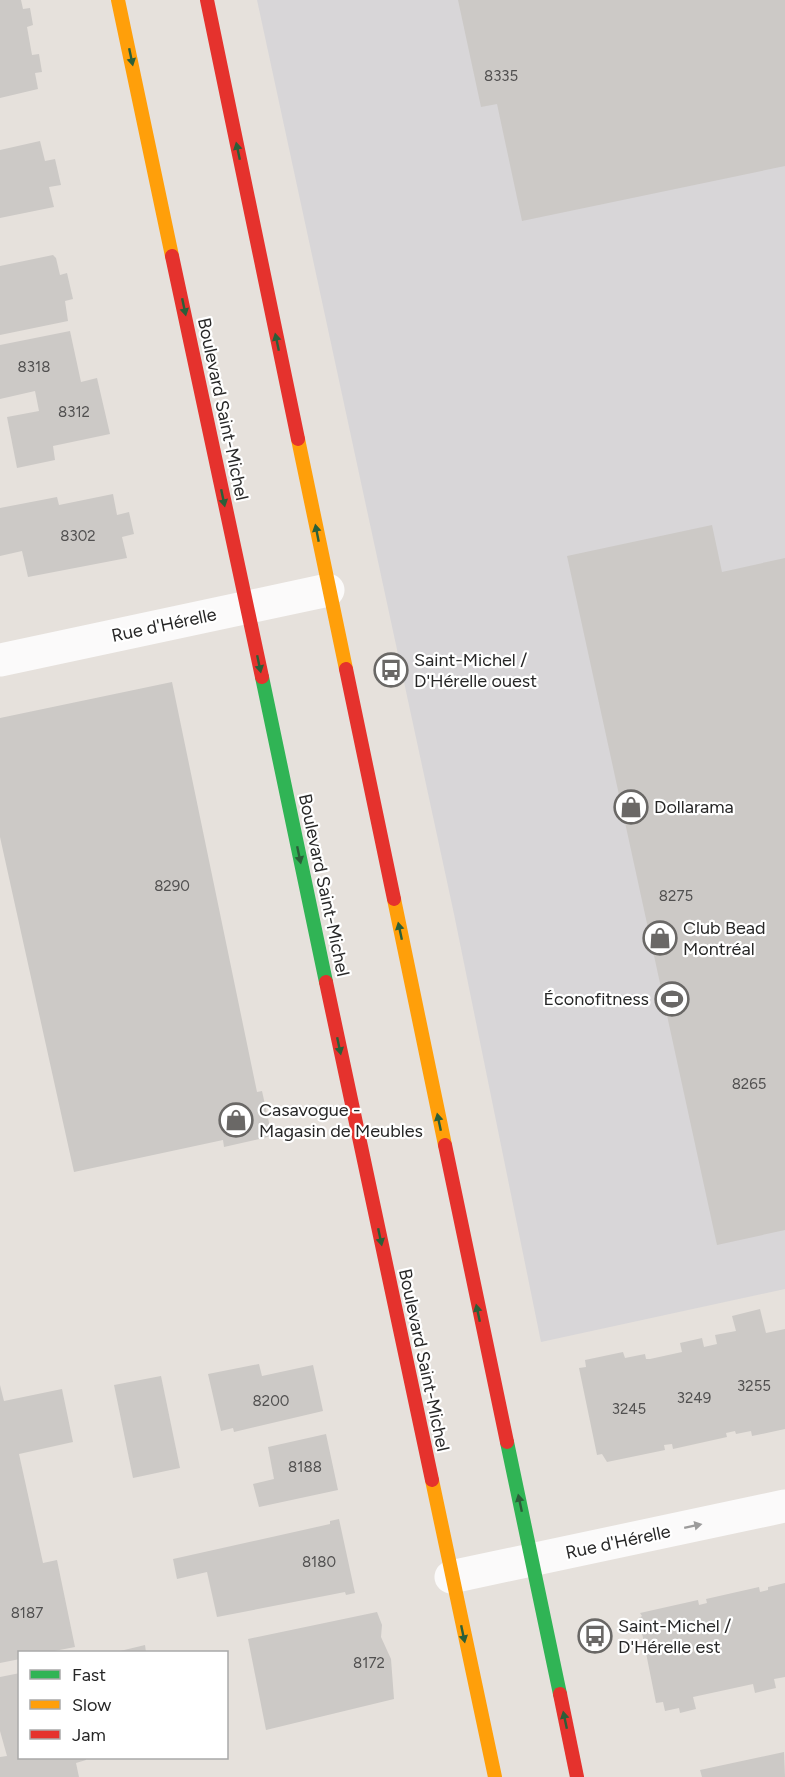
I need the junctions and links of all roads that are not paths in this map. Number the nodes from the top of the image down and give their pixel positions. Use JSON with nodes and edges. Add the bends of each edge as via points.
{"nodes":[{"id":1,"x":118,"y":0,"type":"edge"},
{"id":2,"x":207,"y":0,"type":"edge"},
{"id":3,"x":328,"y":590,"type":"junction"},
{"id":4,"x":247,"y":607,"type":"junction"},
{"id":5,"x":0,"y":660,"type":"edge"},
{"id":6,"x":785,"y":1506,"type":"edge"},
{"id":7,"x":533,"y":1560,"type":"junction"},
{"id":8,"x":451,"y":1577,"type":"junction"},
{"id":9,"x":495,"y":1777,"type":"edge"},
{"id":10,"x":577,"y":1777,"type":"edge"}],
"edges":[{"from":1,"to":4,"type":"main road","name":"Boulevard Saint-Michel","one_way":true},
{"from":3,"to":2,"type":"main road","one_way":true},
{"from":3,"to":4,"type":"street","name":"Rue d'Hérelle"},
{"from":7,"to":3,"type":"main road","one_way":true},
{"from":4,"to":5,"type":"street","name":"Rue d'Hérelle"},
{"from":4,"to":8,"type":"main road","name":"Boulevard Saint-Michel","one_way":true},
{"from":7,"to":6,"type":"street","name":"Rue d'Hérelle","one_way":true},
{"from":7,"to":8,"type":"street","name":"Rue d'Hérelle"},
{"from":10,"to":7,"type":"main road","one_way":true},
{"from":8,"to":9,"type":"main road","name":"Boulevard Saint-Michel","one_way":true}]}
